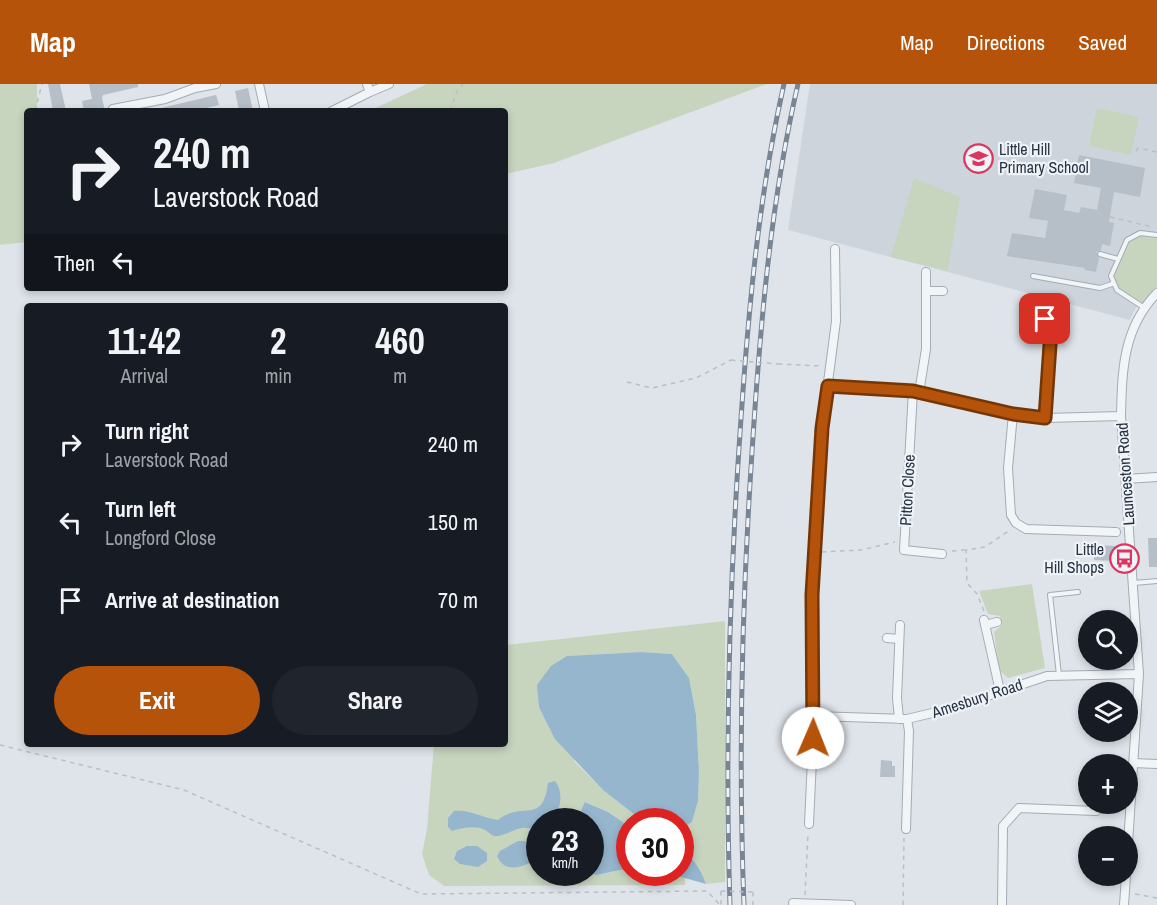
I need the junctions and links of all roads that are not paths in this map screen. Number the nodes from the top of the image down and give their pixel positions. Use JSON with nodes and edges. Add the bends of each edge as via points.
{"nodes":[{"id":1,"x":216,"y":84,"type":"edge"},
{"id":2,"x":259,"y":84,"type":"edge"},
{"id":3,"x":389,"y":84,"type":"edge"},
{"id":4,"x":369,"y":88,"type":"edge"},
{"id":5,"x":118,"y":108,"type":"edge"},
{"id":6,"x":265,"y":108,"type":"edge"},
{"id":7,"x":337,"y":108,"type":"edge"},
{"id":8,"x":1157,"y":235,"type":"edge"},
{"id":9,"x":835,"y":249,"type":"dead end"},
{"id":10,"x":1100,"y":254,"type":"dead end"},
{"id":11,"x":1118,"y":259,"type":"junction"},
{"id":12,"x":926,"y":272,"type":"dead end"},
{"id":13,"x":1033,"y":276,"type":"dead end"},
{"id":14,"x":1112,"y":284,"type":"junction"},
{"id":15,"x":926,"y":291,"type":"junction"},
{"id":16,"x":943,"y":291,"type":"dead end"},
{"id":17,"x":1157,"y":293,"type":"edge"},
{"id":18,"x":1143,"y":307,"type":"junction"},
{"id":19,"x":1045,"y":319,"type":"dead end"},
{"id":20,"x":828,"y":386,"type":"junction"},
{"id":21,"x":916,"y":392,"type":"junction"},
{"id":22,"x":1013,"y":414,"type":"junction"},
{"id":23,"x":1121,"y":416,"type":"junction"},
{"id":24,"x":1045,"y":418,"type":"junction"},
{"id":25,"x":1157,"y":477,"type":"edge"},
{"id":26,"x":1126,"y":479,"type":"junction"},
{"id":27,"x":1116,"y":532,"type":"dead end"},
{"id":28,"x":942,"y":554,"type":"road end"},
{"id":29,"x":1157,"y":582,"type":"edge"},
{"id":30,"x":1133,"y":584,"type":"junction"},
{"id":31,"x":1078,"y":592,"type":"dead end"},
{"id":32,"x":997,"y":622,"type":"dead end"},
{"id":33,"x":900,"y":625,"type":"dead end"},
{"id":34,"x":886,"y":638,"type":"dead end"},
{"id":35,"x":899,"y":639,"type":"junction"},
{"id":36,"x":1139,"y":674,"type":"junction"},
{"id":37,"x":1059,"y":675,"type":"junction"},
{"id":38,"x":1000,"y":691,"type":"junction"},
{"id":39,"x":814,"y":716,"type":"junction"},
{"id":40,"x":903,"y":719,"type":"junction"},
{"id":41,"x":1134,"y":754,"type":"edge"},
{"id":42,"x":1138,"y":763,"type":"edge"},
{"id":43,"x":1157,"y":764,"type":"edge"},
{"id":44,"x":1078,"y":810,"type":"edge"},
{"id":45,"x":809,"y":824,"type":"road end"},
{"id":46,"x":906,"y":829,"type":"road end"},
{"id":47,"x":1125,"y":886,"type":"edge"},
{"id":48,"x":794,"y":903,"type":"dead end"},
{"id":49,"x":851,"y":905,"type":"edge"},
{"id":50,"x":1002,"y":905,"type":"edge"},
{"id":51,"x":1124,"y":905,"type":"edge"}],
"edges":[{"from":1,"to":5,"type":"street"},
{"from":2,"to":6,"type":"street"},
{"from":3,"to":4,"type":"street"},
{"from":4,"to":7,"type":"street"},
{"from":8,"to":11,"type":"lane","via":[[1132,236]]},
{"from":9,"to":20,"type":"street","via":[[837,321]]},
{"from":10,"to":11,"type":"lane"},
{"from":11,"to":14,"type":"lane"},
{"from":12,"to":15,"type":"street","name":"Pitton Close"},
{"from":13,"to":14,"type":"lane","via":[[1100,288]]},
{"from":14,"to":18,"type":"lane"},
{"from":15,"to":16,"type":"street"},
{"from":15,"to":21,"type":"street","name":"Pitton Close","via":[[926,349]]},
{"from":17,"to":18,"type":"street","name":"Launceston Road"},
{"from":18,"to":23,"type":"street","name":"Launceston Road","via":[[1125,354]]},
{"from":19,"to":24,"type":"street","via":[[1055,328]]},
{"from":20,"to":21,"type":"street"},
{"from":20,"to":39,"type":"street","via":[[812,595]]},
{"from":21,"to":22,"type":"street"},
{"from":21,"to":28,"type":"street","name":"Pitton Close","via":[[904,550]]},
{"from":22,"to":24,"type":"street"},
{"from":22,"to":27,"type":"street","via":[[1008,468],[1011,515],[1016,523],[1026,529]]},
{"from":23,"to":24,"type":"street"},
{"from":23,"to":26,"type":"street","name":"Launceston Road"},
{"from":25,"to":26,"type":"street"},
{"from":26,"to":30,"type":"street","name":"Launceston Road"},
{"from":29,"to":30,"type":"lane"},
{"from":30,"to":36,"type":"street","name":"Launceston Road"},
{"from":31,"to":37,"type":"lane","via":[[1050,595]]},
{"from":32,"to":38,"type":"street","via":[[984,623]]},
{"from":33,"to":35,"type":"street"},
{"from":34,"to":35,"type":"street"},
{"from":35,"to":40,"type":"street","via":[[897,698]]},
{"from":36,"to":37,"type":"street","name":"Amesbury Road"},
{"from":36,"to":41,"type":"street","name":"Launceston Road"},
{"from":37,"to":38,"type":"street","name":"Amesbury Road"},
{"from":38,"to":40,"type":"street","name":"Amesbury Road","via":[[949,709]]},
{"from":39,"to":40,"type":"street","name":"Amesbury Road"},
{"from":39,"to":45,"type":"street"},
{"from":40,"to":46,"type":"street","via":[[909,731]]},
{"from":42,"to":43,"type":"street"},
{"from":44,"to":50,"type":"street","via":[[1019,808],[1003,826]]},
{"from":47,"to":51,"type":"street"},
{"from":48,"to":49,"type":"street"}]}
